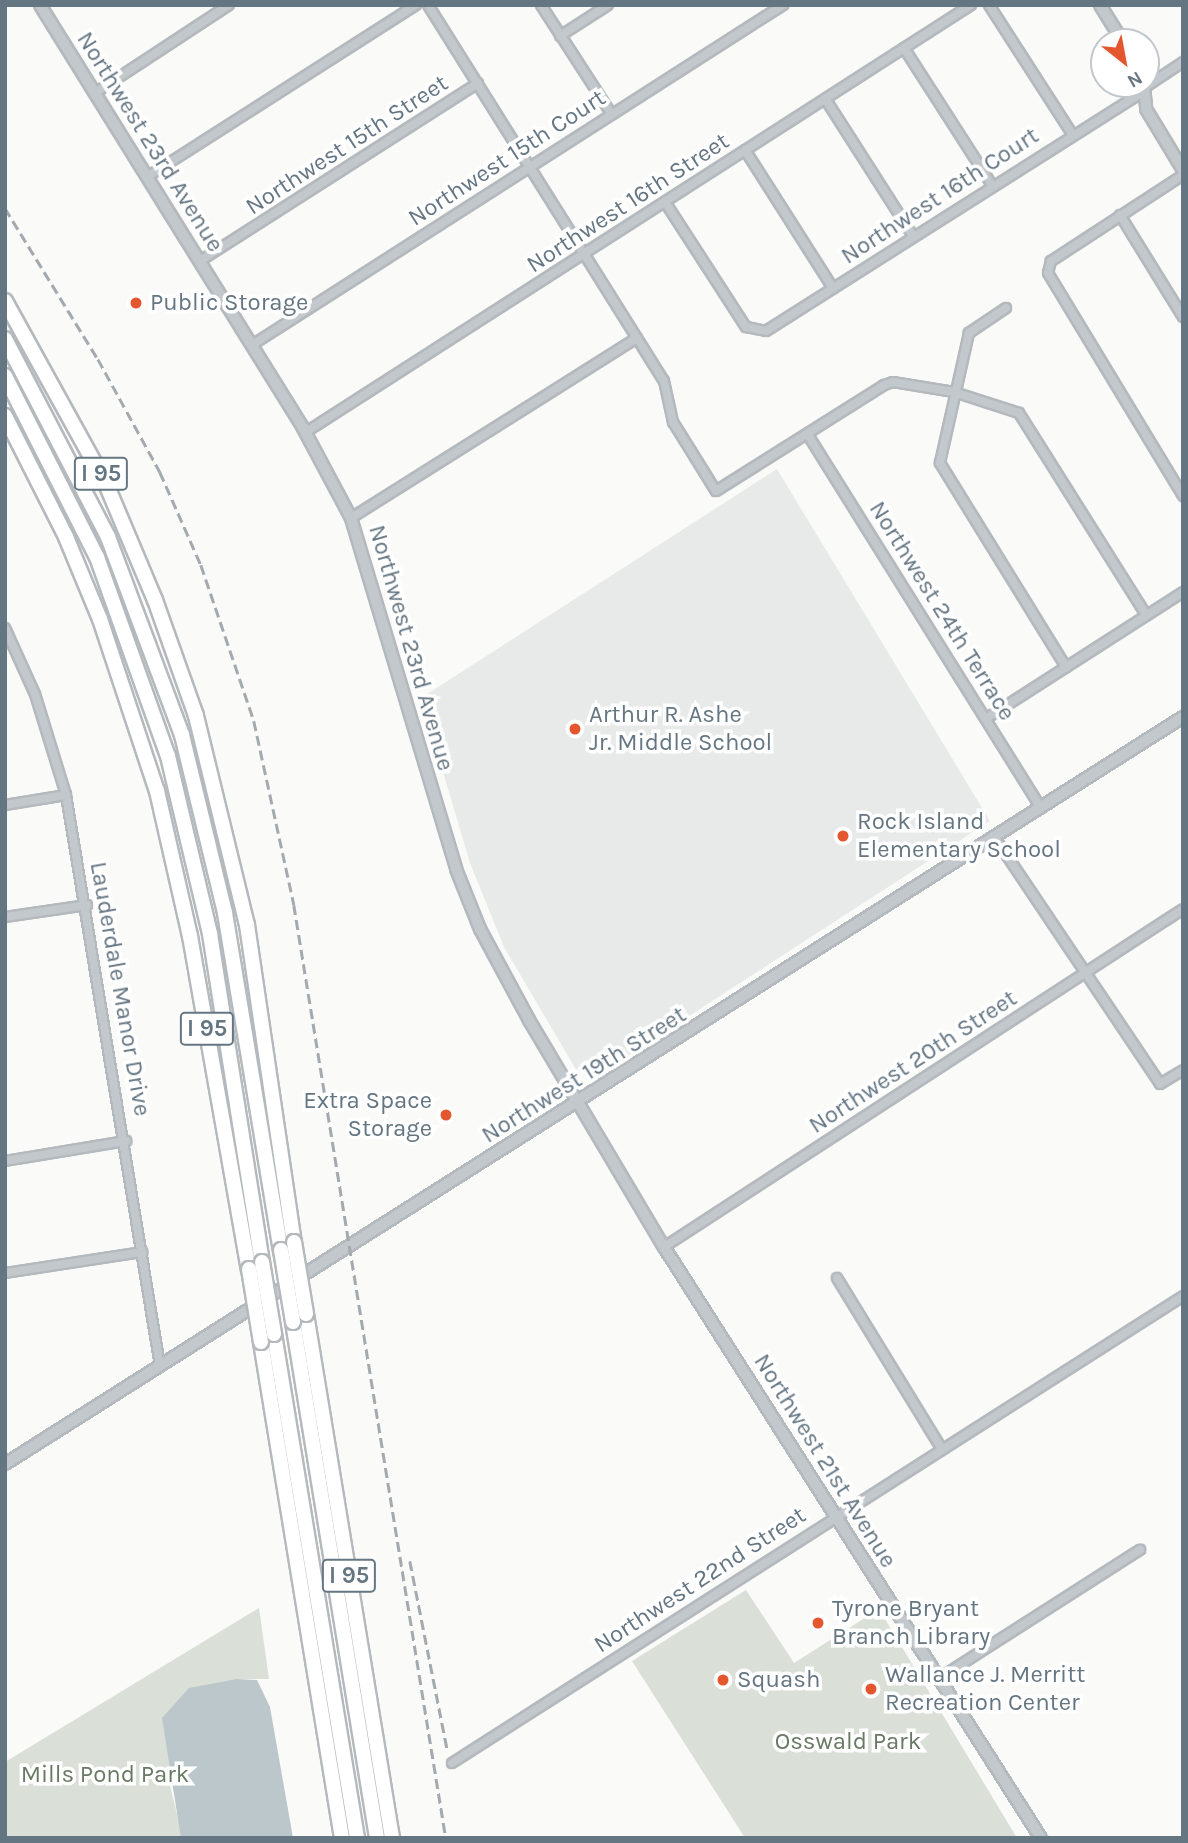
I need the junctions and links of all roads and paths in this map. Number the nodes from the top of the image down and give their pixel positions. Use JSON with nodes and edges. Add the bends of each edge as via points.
{"nodes":[{"id":1,"x":229,"y":5,"type":"edge"},
{"id":2,"x":416,"y":5,"type":"edge"},
{"id":3,"x":428,"y":5,"type":"edge"},
{"id":4,"x":541,"y":5,"type":"edge"},
{"id":5,"x":608,"y":5,"type":"edge"},
{"id":6,"x":783,"y":5,"type":"edge"},
{"id":7,"x":971,"y":5,"type":"edge"},
{"id":8,"x":989,"y":5,"type":"edge"},
{"id":9,"x":1100,"y":5,"type":"edge"},
{"id":10,"x":41,"y":6,"type":"edge"},
{"id":11,"x":1114,"y":28,"type":"edge"},
{"id":12,"x":560,"y":36,"type":"junction"},
{"id":13,"x":904,"y":47,"type":"junction"},
{"id":14,"x":1183,"y":62,"type":"edge"},
{"id":15,"x":1160,"y":77,"type":"edge"},
{"id":16,"x":478,"y":83,"type":"junction"},
{"id":17,"x":95,"y":93,"type":"junction"},
{"id":18,"x":1128,"y":98,"type":"edge"},
{"id":19,"x":1145,"y":98,"type":"edge"},
{"id":20,"x":825,"y":100,"type":"junction"},
{"id":21,"x":611,"y":113,"type":"junction"},
{"id":22,"x":1072,"y":134,"type":"junction"},
{"id":23,"x":744,"y":150,"type":"junction"},
{"id":24,"x":531,"y":166,"type":"junction"},
{"id":25,"x":1183,"y":170,"type":"edge"},
{"id":26,"x":1183,"y":176,"type":"edge"},
{"id":27,"x":147,"y":177,"type":"junction"},
{"id":28,"x":992,"y":185,"type":"junction"},
{"id":29,"x":665,"y":202,"type":"junction"},
{"id":30,"x":1120,"y":215,"type":"junction"},
{"id":31,"x":913,"y":236,"type":"junction"},
{"id":32,"x":586,"y":253,"type":"junction"},
{"id":33,"x":200,"y":261,"type":"junction"},
{"id":34,"x":833,"y":288,"type":"junction"},
{"id":35,"x":5,"y":301,"type":"edge"},
{"id":36,"x":1006,"y":308,"type":"dead end"},
{"id":37,"x":1183,"y":317,"type":"edge"},
{"id":38,"x":637,"y":338,"type":"junction"},
{"id":39,"x":5,"y":339,"type":"edge"},
{"id":40,"x":252,"y":345,"type":"junction"},
{"id":41,"x":5,"y":376,"type":"edge"},
{"id":42,"x":954,"y":392,"type":"junction"},
{"id":43,"x":15,"y":394,"type":"junction"},
{"id":44,"x":5,"y":416,"type":"edge"},
{"id":45,"x":306,"y":432,"type":"junction"},
{"id":46,"x":808,"y":435,"type":"junction"},
{"id":47,"x":1183,"y":496,"type":"edge"},
{"id":48,"x":351,"y":518,"type":"junction"},
{"id":49,"x":66,"y":537,"type":"junction"},
{"id":50,"x":108,"y":537,"type":"junction"},
{"id":51,"x":1183,"y":592,"type":"edge"},
{"id":52,"x":1146,"y":615,"type":"junction"},
{"id":53,"x":5,"y":628,"type":"edge"},
{"id":54,"x":177,"y":658,"type":"junction"},
{"id":55,"x":1066,"y":667,"type":"junction"},
{"id":56,"x":1183,"y":716,"type":"edge"},
{"id":57,"x":987,"y":718,"type":"junction"},
{"id":58,"x":66,"y":795,"type":"junction"},
{"id":59,"x":5,"y":805,"type":"edge"},
{"id":60,"x":1041,"y":808,"type":"junction"},
{"id":61,"x":995,"y":838,"type":"junction"},
{"id":62,"x":87,"y":905,"type":"junction"},
{"id":63,"x":1183,"y":909,"type":"edge"},
{"id":64,"x":5,"y":917,"type":"edge"},
{"id":65,"x":1084,"y":972,"type":"junction"},
{"id":66,"x":1183,"y":1069,"type":"edge"},
{"id":67,"x":578,"y":1104,"type":"junction"},
{"id":68,"x":126,"y":1141,"type":"junction"},
{"id":69,"x":5,"y":1161,"type":"edge"},
{"id":70,"x":288,"y":1246,"type":"junction"},
{"id":71,"x":664,"y":1247,"type":"junction"},
{"id":72,"x":142,"y":1252,"type":"junction"},
{"id":73,"x":5,"y":1273,"type":"edge"},
{"id":74,"x":837,"y":1278,"type":"dead end"},
{"id":75,"x":1183,"y":1296,"type":"edge"},
{"id":76,"x":299,"y":1318,"type":"junction"},
{"id":77,"x":160,"y":1366,"type":"junction"},
{"id":78,"x":941,"y":1448,"type":"junction"},
{"id":79,"x":5,"y":1464,"type":"edge"},
{"id":80,"x":836,"y":1514,"type":"junction"},
{"id":81,"x":1140,"y":1550,"type":"dead end"},
{"id":82,"x":938,"y":1679,"type":"junction"},
{"id":83,"x":452,"y":1763,"type":"dead end"},
{"id":84,"x":342,"y":1838,"type":"edge"},
{"id":85,"x":357,"y":1838,"type":"edge"},
{"id":86,"x":377,"y":1838,"type":"edge"},
{"id":87,"x":392,"y":1838,"type":"edge"},
{"id":88,"x":1041,"y":1838,"type":"edge"}],
"edges":[{"from":1,"to":17,"type":"street"},
{"from":2,"to":27,"type":"street"},
{"from":3,"to":16,"type":"street"},
{"from":4,"to":12,"type":"street"},
{"from":5,"to":12,"type":"street"},
{"from":6,"to":21,"type":"street","name":"Northwest 15th Court"},
{"from":7,"to":13,"type":"street","name":"Northwest 16th Street"},
{"from":8,"to":22,"type":"street"},
{"from":9,"to":11,"type":"street"},
{"from":10,"to":17,"type":"street","name":"Northwest 23rd Avenue"},
{"from":12,"to":21,"type":"street"},
{"from":13,"to":20,"type":"street","name":"Northwest 16th Street"},
{"from":13,"to":28,"type":"street"},
{"from":14,"to":15,"type":"street","name":"Northwest 16th Court"},
{"from":16,"to":24,"type":"street"},
{"from":16,"to":33,"type":"street","name":"Northwest 15th Street"},
{"from":17,"to":27,"type":"street","name":"Northwest 23rd Avenue"},
{"from":18,"to":22,"type":"street","name":"Northwest 16th Court"},
{"from":19,"to":25,"type":"street","via":[[1146,109]]},
{"from":20,"to":23,"type":"street","name":"Northwest 16th Street"},
{"from":20,"to":31,"type":"street"},
{"from":21,"to":24,"type":"street","name":"Northwest 15th Court"},
{"from":22,"to":28,"type":"street","name":"Northwest 16th Court"},
{"from":23,"to":29,"type":"street","name":"Northwest 16th Street"},
{"from":23,"to":34,"type":"street"},
{"from":24,"to":32,"type":"street"},
{"from":24,"to":40,"type":"street","name":"Northwest 15th Court"},
{"from":26,"to":30,"type":"street"},
{"from":27,"to":33,"type":"street","name":"Northwest 23rd Avenue"},
{"from":28,"to":31,"type":"street","name":"Northwest 16th Court"},
{"from":29,"to":32,"type":"street","name":"Northwest 16th Street"},
{"from":29,"to":34,"type":"street","name":"Northwest 16th Court","via":[[746,327],[766,331]]},
{"from":30,"to":37,"type":"street"},
{"from":30,"to":47,"type":"street","via":[[1051,261],[1048,273]]},
{"from":31,"to":34,"type":"street","name":"Northwest 16th Court"},
{"from":32,"to":38,"type":"street"},
{"from":32,"to":45,"type":"street","name":"Northwest 16th Street"},
{"from":33,"to":40,"type":"street","name":"Northwest 23rd Avenue"},
{"from":35,"to":54,"type":"highway","number":"I 95","via":[[98,468]]},
{"from":36,"to":42,"type":"street","via":[[971,330]]},
{"from":38,"to":46,"type":"street","via":[[664,382],[673,422],[716,491]]},
{"from":38,"to":48,"type":"street"},
{"from":39,"to":50,"type":"highway"},
{"from":40,"to":45,"type":"street","name":"Northwest 23rd Avenue"},
{"from":41,"to":43,"type":"highway"},
{"from":42,"to":46,"type":"street","via":[[893,382]]},
{"from":42,"to":52,"type":"street","via":[[1019,413]]},
{"from":42,"to":55,"type":"street","via":[[940,463]]},
{"from":43,"to":49,"type":"highway"},
{"from":43,"to":85,"type":"highway","bridge":true,"via":[[97,557],[168,756],[210,934]]},
{"from":44,"to":49,"type":"highway","number":"I 95"},
{"from":45,"to":48,"type":"street","name":"Northwest 23rd Avenue"},
{"from":46,"to":57,"type":"street","name":"Northwest 24th Terrace"},
{"from":48,"to":67,"type":"street","name":"Northwest 23rd Avenue","via":[[456,869],[480,929]]},
{"from":49,"to":84,"type":"highway","number":"I 95","bridge":true,"via":[[128,694],[167,829],[249,1269]]},
{"from":50,"to":54,"type":"highway"},
{"from":50,"to":70,"type":"highway","via":[[173,707],[213,853]]},
{"from":51,"to":52,"type":"street"},
{"from":52,"to":55,"type":"street"},
{"from":53,"to":58,"type":"street","name":"Lauderdale Manor Drive","via":[[35,694]]},
{"from":54,"to":70,"type":"highway","number":"I 95","via":[[213,773],[242,895]]},
{"from":55,"to":57,"type":"street"},
{"from":56,"to":60,"type":"street","name":"Northwest 19th Street"},
{"from":57,"to":60,"type":"street","name":"Northwest 24th Terrace"},
{"from":58,"to":59,"type":"street"},
{"from":58,"to":62,"type":"street","name":"Lauderdale Manor Drive"},
{"from":60,"to":61,"type":"street","name":"Northwest 19th Street"},
{"from":61,"to":65,"type":"street"},
{"from":61,"to":67,"type":"street","name":"Northwest 19th Street"},
{"from":62,"to":64,"type":"street"},
{"from":62,"to":68,"type":"street","name":"Lauderdale Manor Drive"},
{"from":63,"to":65,"type":"street","name":"Northwest 20th Street"},
{"from":65,"to":66,"type":"street","via":[[1092,977],[1160,1084]]},
{"from":65,"to":71,"type":"street","name":"Northwest 20th Street"},
{"from":67,"to":71,"type":"street","name":"Northwest 21st Avenue"},
{"from":67,"to":77,"type":"street","name":"Northwest 19th Street"},
{"from":68,"to":69,"type":"street"},
{"from":68,"to":72,"type":"street","name":"Lauderdale Manor Drive"},
{"from":70,"to":76,"type":"highway","number":"I 95","bridge":true},
{"from":71,"to":80,"type":"street","name":"Northwest 21st Avenue"},
{"from":72,"to":73,"type":"street"},
{"from":72,"to":77,"type":"street","name":"Lauderdale Manor Drive"},
{"from":74,"to":78,"type":"street"},
{"from":75,"to":78,"type":"street","name":"Northwest 22nd Street"},
{"from":76,"to":86,"type":"highway"},
{"from":76,"to":87,"type":"highway","number":"I 95"},
{"from":77,"to":79,"type":"street","name":"Northwest 19th Street"},
{"from":78,"to":80,"type":"street","name":"Northwest 22nd Street"},
{"from":80,"to":82,"type":"street","name":"Northwest 21st Avenue"},
{"from":80,"to":83,"type":"street","name":"Northwest 22nd Street"},
{"from":81,"to":82,"type":"street"},
{"from":82,"to":88,"type":"street","name":"Northwest 21st Avenue"}]}
